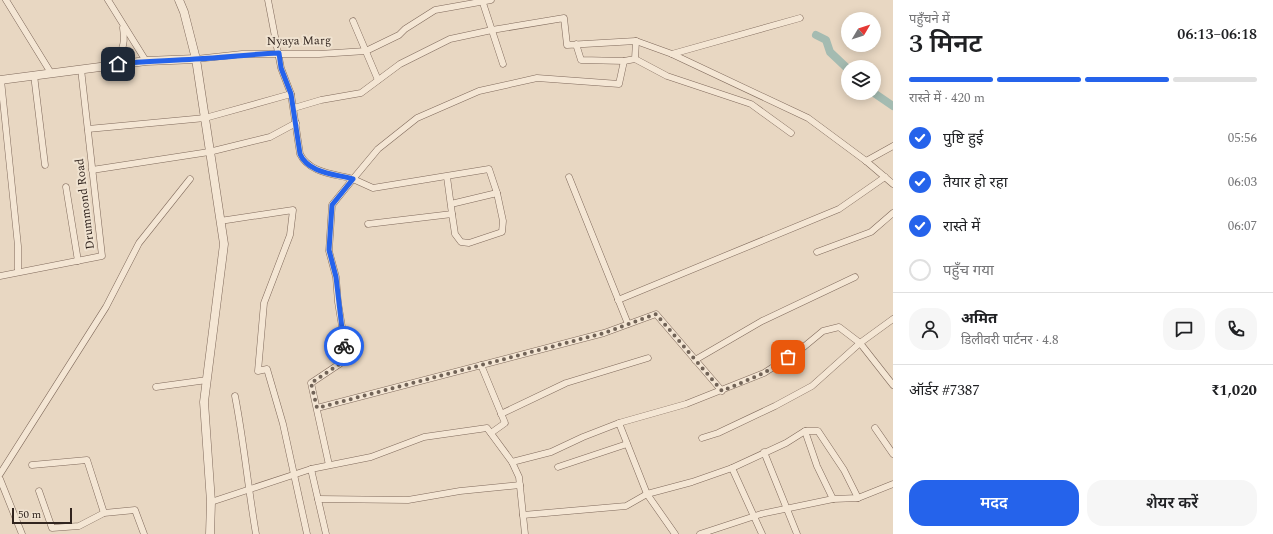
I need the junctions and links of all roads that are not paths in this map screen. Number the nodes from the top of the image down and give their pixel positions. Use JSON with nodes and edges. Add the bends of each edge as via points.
{"nodes":[{"id":1,"x":6,"y":0,"type":"edge"},
{"id":2,"x":108,"y":0,"type":"edge"},
{"id":3,"x":179,"y":0,"type":"edge"},
{"id":4,"x":268,"y":0,"type":"edge"},
{"id":5,"x":491,"y":0,"type":"edge"},
{"id":6,"x":482,"y":1,"type":"edge"},
{"id":7,"x":800,"y":18,"type":"dead end"},
{"id":8,"x":353,"y":21,"type":"dead end"},
{"id":9,"x":123,"y":24,"type":"junction"},
{"id":10,"x":492,"y":30,"type":"junction"},
{"id":11,"x":636,"y":41,"type":"junction"},
{"id":12,"x":576,"y":44,"type":"junction"},
{"id":13,"x":366,"y":51,"type":"junction"},
{"id":14,"x":279,"y":53,"type":"junction"},
{"id":15,"x":672,"y":54,"type":"junction"},
{"id":16,"x":196,"y":59,"type":"junction"},
{"id":17,"x":635,"y":59,"type":"junction"},
{"id":18,"x":146,"y":61,"type":"junction"},
{"id":19,"x":624,"y":61,"type":"junction"},
{"id":20,"x":503,"y":64,"type":"dead end"},
{"id":21,"x":104,"y":66,"type":"junction"},
{"id":22,"x":81,"y":69,"type":"junction"},
{"id":23,"x":51,"y":73,"type":"junction"},
{"id":24,"x":34,"y":75,"type":"junction"},
{"id":25,"x":0,"y":80,"type":"edge"},
{"id":26,"x":378,"y":80,"type":"junction"},
{"id":27,"x":291,"y":94,"type":"junction"},
{"id":28,"x":294,"y":108,"type":"junction"},
{"id":29,"x":205,"y":118,"type":"junction"},
{"id":30,"x":296,"y":123,"type":"junction"},
{"id":31,"x":88,"y":129,"type":"junction"},
{"id":32,"x":791,"y":133,"type":"dead end"},
{"id":33,"x":893,"y":146,"type":"edge"},
{"id":34,"x":209,"y":152,"type":"junction"},
{"id":35,"x":866,"y":161,"type":"junction"},
{"id":36,"x":45,"y":165,"type":"dead end"},
{"id":37,"x":92,"y":170,"type":"junction"},
{"id":38,"x":447,"y":177,"type":"junction"},
{"id":39,"x":569,"y":177,"type":"dead end"},
{"id":40,"x":885,"y":177,"type":"junction"},
{"id":41,"x":190,"y":179,"type":"dead end"},
{"id":42,"x":353,"y":179,"type":"junction"},
{"id":43,"x":893,"y":184,"type":"edge"},
{"id":44,"x":66,"y":187,"type":"dead end"},
{"id":45,"x":497,"y":193,"type":"junction"},
{"id":46,"x":451,"y":204,"type":"junction"},
{"id":47,"x":893,"y":213,"type":"edge"},
{"id":48,"x":452,"y":214,"type":"junction"},
{"id":49,"x":220,"y":221,"type":"junction"},
{"id":50,"x":368,"y":224,"type":"dead end"},
{"id":51,"x":817,"y":252,"type":"dead end"},
{"id":52,"x":78,"y":261,"type":"junction"},
{"id":53,"x":18,"y":272,"type":"junction"},
{"id":54,"x":0,"y":276,"type":"edge"},
{"id":55,"x":855,"y":277,"type":"dead end"},
{"id":56,"x":618,"y":300,"type":"junction"},
{"id":57,"x":893,"y":319,"type":"edge"},
{"id":58,"x":628,"y":324,"type":"junction"},
{"id":59,"x":860,"y":343,"type":"junction"},
{"id":60,"x":648,"y":358,"type":"dead end"},
{"id":61,"x":695,"y":360,"type":"junction"},
{"id":62,"x":481,"y":365,"type":"junction"},
{"id":63,"x":207,"y":380,"type":"junction"},
{"id":64,"x":893,"y":385,"type":"edge"},
{"id":65,"x":156,"y":387,"type":"dead end"},
{"id":66,"x":722,"y":391,"type":"junction"},
{"id":67,"x":235,"y":396,"type":"dead end"},
{"id":68,"x":317,"y":408,"type":"junction"},
{"id":69,"x":501,"y":414,"type":"junction"},
{"id":70,"x":619,"y":423,"type":"junction"},
{"id":71,"x":875,"y":428,"type":"dead end"},
{"id":72,"x":805,"y":431,"type":"junction"},
{"id":73,"x":491,"y":433,"type":"junction"},
{"id":74,"x":702,"y":438,"type":"dead end"},
{"id":75,"x":627,"y":444,"type":"junction"},
{"id":76,"x":764,"y":452,"type":"junction"},
{"id":77,"x":893,"y":454,"type":"edge"},
{"id":78,"x":512,"y":462,"type":"junction"},
{"id":79,"x":32,"y":465,"type":"dead end"},
{"id":80,"x":329,"y":465,"type":"junction"},
{"id":81,"x":558,"y":467,"type":"dead end"},
{"id":82,"x":732,"y":468,"type":"junction"},
{"id":83,"x":311,"y":469,"type":"junction"},
{"id":84,"x":0,"y":474,"type":"edge"},
{"id":85,"x":293,"y":475,"type":"junction"},
{"id":86,"x":0,"y":479,"type":"edge"},
{"id":87,"x":893,"y":484,"type":"edge"},
{"id":88,"x":520,"y":485,"type":"junction"},
{"id":89,"x":248,"y":488,"type":"junction"},
{"id":90,"x":39,"y":491,"type":"dead end"},
{"id":91,"x":647,"y":494,"type":"junction"},
{"id":92,"x":858,"y":498,"type":"junction"},
{"id":93,"x":318,"y":499,"type":"junction"},
{"id":94,"x":832,"y":500,"type":"junction"},
{"id":95,"x":211,"y":502,"type":"junction"},
{"id":96,"x":788,"y":509,"type":"junction"},
{"id":97,"x":104,"y":513,"type":"junction"},
{"id":98,"x":523,"y":515,"type":"junction"},
{"id":99,"x":754,"y":516,"type":"junction"},
{"id":100,"x":717,"y":531,"type":"edge"},
{"id":101,"x":22,"y":534,"type":"edge"},
{"id":102,"x":144,"y":534,"type":"edge"},
{"id":103,"x":210,"y":534,"type":"edge"},
{"id":104,"x":256,"y":534,"type":"edge"},
{"id":105,"x":307,"y":534,"type":"edge"},
{"id":106,"x":326,"y":534,"type":"edge"},
{"id":107,"x":525,"y":534,"type":"edge"},
{"id":108,"x":676,"y":534,"type":"edge"},
{"id":109,"x":700,"y":534,"type":"edge"},
{"id":110,"x":762,"y":534,"type":"edge"},
{"id":111,"x":797,"y":534,"type":"edge"}],
"edges":[{"from":1,"to":23,"type":"street"},
{"from":2,"to":9,"type":"street"},
{"from":3,"to":16,"type":"street"},
{"from":4,"to":14,"type":"street"},
{"from":5,"to":6,"type":"street","name":"Nyaya Marg"},
{"from":6,"to":10,"type":"street"},
{"from":6,"to":13,"type":"street","name":"Nyaya Marg","via":[[435,10],[405,29],[399,36]]},
{"from":7,"to":15,"type":"street"},
{"from":8,"to":13,"type":"street"},
{"from":9,"to":18,"type":"street"},
{"from":9,"to":21,"type":"street","via":[[123,49],[113,61]]},
{"from":10,"to":12,"type":"street","via":[[564,18],[567,45]]},
{"from":10,"to":20,"type":"street"},
{"from":10,"to":26,"type":"street","via":[[450,39],[400,64]]},
{"from":11,"to":12,"type":"street"},
{"from":11,"to":15,"type":"street"},
{"from":11,"to":17,"type":"street"},
{"from":12,"to":19,"type":"street","via":[[581,60]]},
{"from":13,"to":14,"type":"street","name":"Nyaya Marg"},
{"from":13,"to":26,"type":"street"},
{"from":14,"to":16,"type":"street","name":"Nyaya Marg"},
{"from":14,"to":27,"type":"street","via":[[281,68]]},
{"from":15,"to":35,"type":"street","via":[[808,118]]},
{"from":16,"to":18,"type":"street","name":"Nyaya Marg"},
{"from":16,"to":29,"type":"street"},
{"from":17,"to":19,"type":"street"},
{"from":17,"to":32,"type":"street","via":[[667,76],[751,104]]},
{"from":18,"to":21,"type":"street","name":"Nyaya Marg"},
{"from":19,"to":42,"type":"street","via":[[619,84],[537,78],[479,91],[417,118],[378,149]]},
{"from":21,"to":22,"type":"street","name":"Nyaya Marg"},
{"from":22,"to":23,"type":"street","name":"Nyaya Marg"},
{"from":22,"to":31,"type":"street","name":"Drummond Road"},
{"from":23,"to":24,"type":"street","name":"Nyaya Marg"},
{"from":24,"to":25,"type":"street","name":"Nyaya Marg"},
{"from":24,"to":36,"type":"street"},
{"from":25,"to":53,"type":"street","via":[[18,246]]},
{"from":26,"to":28,"type":"street","via":[[361,93]]},
{"from":27,"to":28,"type":"street"},
{"from":27,"to":29,"type":"street"},
{"from":28,"to":30,"type":"street"},
{"from":29,"to":31,"type":"street"},
{"from":29,"to":34,"type":"street"},
{"from":30,"to":34,"type":"street","via":[[270,137]]},
{"from":30,"to":42,"type":"street","via":[[303,162],[311,168]]},
{"from":31,"to":37,"type":"street","name":"Drummond Road"},
{"from":33,"to":35,"type":"street"},
{"from":34,"to":37,"type":"street"},
{"from":34,"to":49,"type":"street"},
{"from":35,"to":40,"type":"street"},
{"from":37,"to":52,"type":"street","name":"Drummond Road","via":[[102,256]]},
{"from":38,"to":42,"type":"street","via":[[373,188]]},
{"from":38,"to":45,"type":"street","via":[[490,169]]},
{"from":38,"to":46,"type":"street"},
{"from":39,"to":56,"type":"street"},
{"from":40,"to":43,"type":"street"},
{"from":40,"to":56,"type":"street","via":[[839,209]]},
{"from":41,"to":84,"type":"street","via":[[138,243],[106,307]]},
{"from":42,"to":68,"type":"street","via":[[332,205],[329,250],[336,277],[344,339],[344,361],[311,383]]},
{"from":44,"to":52,"type":"street"},
{"from":45,"to":46,"type":"street"},
{"from":45,"to":48,"type":"street","via":[[503,222],[502,232],[469,243],[461,242],[455,234]]},
{"from":46,"to":48,"type":"street"},
{"from":47,"to":51,"type":"street","via":[[871,232]]},
{"from":48,"to":50,"type":"street"},
{"from":49,"to":63,"type":"street","via":[[224,244]]},
{"from":49,"to":85,"type":"street","via":[[294,210],[290,235],[264,302],[258,371],[267,369],[283,424]]},
{"from":52,"to":53,"type":"street","name":"Drummond Road"},
{"from":53,"to":54,"type":"street","name":"Drummond Road"},
{"from":55,"to":61,"type":"street","via":[[762,321]]},
{"from":56,"to":58,"type":"street"},
{"from":57,"to":59,"type":"street"},
{"from":58,"to":61,"type":"street","via":[[656,314]]},
{"from":58,"to":62,"type":"street","via":[[604,333]]},
{"from":59,"to":64,"type":"street"},
{"from":59,"to":66,"type":"street","via":[[839,327],[823,331],[800,350],[764,373]]},
{"from":59,"to":74,"type":"street","via":[[812,386],[718,433]]},
{"from":60,"to":69,"type":"street","via":[[566,383]]},
{"from":61,"to":66,"type":"street"},
{"from":62,"to":68,"type":"street"},
{"from":62,"to":69,"type":"street"},
{"from":63,"to":65,"type":"street"},
{"from":63,"to":95,"type":"street","via":[[204,402]]},
{"from":66,"to":70,"type":"street"},
{"from":67,"to":89,"type":"street"},
{"from":68,"to":80,"type":"street"},
{"from":69,"to":73,"type":"street","via":[[505,423]]},
{"from":70,"to":75,"type":"street"},
{"from":70,"to":78,"type":"street","via":[[551,452]]},
{"from":71,"to":77,"type":"street"},
{"from":72,"to":76,"type":"street","via":[[786,443]]},
{"from":72,"to":92,"type":"street","via":[[818,431],[844,470]]},
{"from":72,"to":94,"type":"street","via":[[816,466]]},
{"from":73,"to":78,"type":"street"},
{"from":73,"to":80,"type":"street","via":[[482,427],[424,437],[371,457]]},
{"from":75,"to":81,"type":"street"},
{"from":75,"to":91,"type":"street"},
{"from":76,"to":82,"type":"street"},
{"from":76,"to":96,"type":"street"},
{"from":78,"to":88,"type":"street"},
{"from":79,"to":97,"type":"street","via":[[87,460]]},
{"from":80,"to":83,"type":"street"},
{"from":82,"to":91,"type":"street"},
{"from":82,"to":99,"type":"street"},
{"from":83,"to":85,"type":"street"},
{"from":83,"to":93,"type":"street"},
{"from":85,"to":89,"type":"street"},
{"from":85,"to":105,"type":"street"},
{"from":86,"to":101,"type":"street"},
{"from":87,"to":92,"type":"street"},
{"from":88,"to":93,"type":"street","via":[[460,491],[408,500]]},
{"from":88,"to":98,"type":"street"},
{"from":89,"to":95,"type":"street"},
{"from":89,"to":104,"type":"street"},
{"from":90,"to":97,"type":"street","via":[[52,528],[79,526]]},
{"from":91,"to":98,"type":"street","via":[[626,506]]},
{"from":91,"to":108,"type":"street"},
{"from":92,"to":94,"type":"street"},
{"from":93,"to":106,"type":"street"},
{"from":94,"to":96,"type":"street"},
{"from":95,"to":103,"type":"street"},
{"from":96,"to":99,"type":"street"},
{"from":96,"to":111,"type":"street"},
{"from":97,"to":102,"type":"street","via":[[135,510]]},
{"from":98,"to":107,"type":"street"},
{"from":99,"to":100,"type":"street"},
{"from":99,"to":110,"type":"street"},
{"from":100,"to":109,"type":"street"}]}
